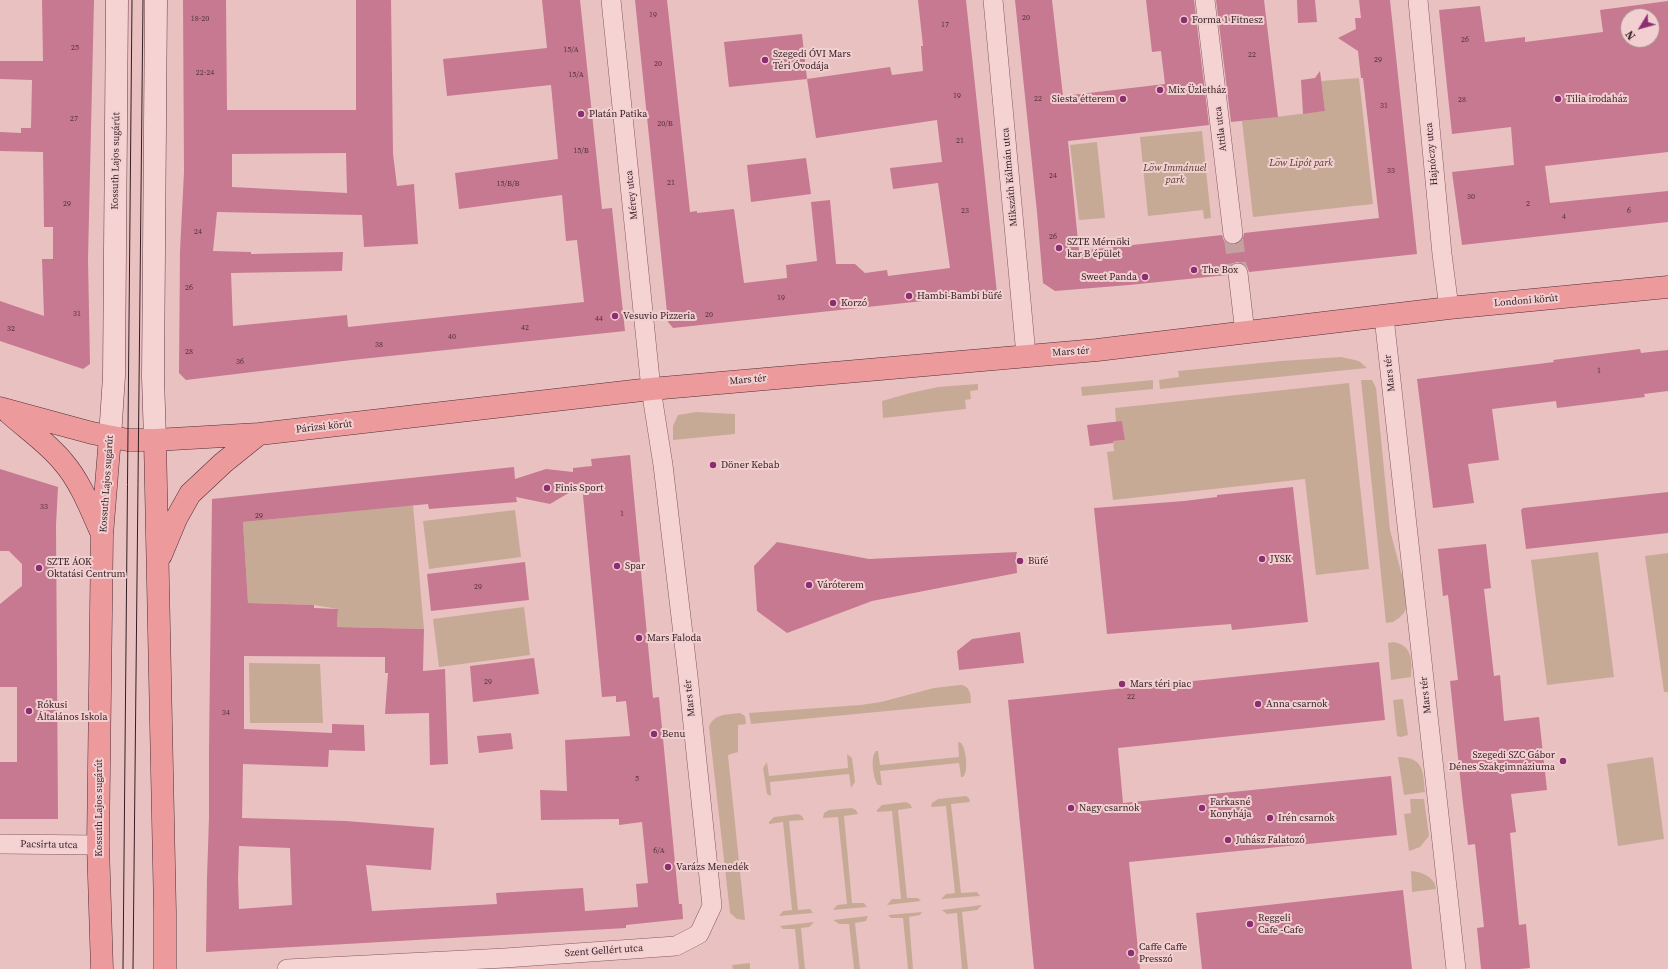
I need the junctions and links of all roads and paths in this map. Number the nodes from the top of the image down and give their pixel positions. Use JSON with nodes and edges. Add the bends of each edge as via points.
{"nodes":[{"id":1,"x":117,"y":0,"type":"edge"},
{"id":2,"x":156,"y":0,"type":"edge"},
{"id":3,"x":611,"y":0,"type":"edge"},
{"id":4,"x":993,"y":0,"type":"edge"},
{"id":5,"x":1205,"y":0,"type":"edge"},
{"id":6,"x":1418,"y":0,"type":"edge"},
{"id":7,"x":1234,"y":234,"type":"tunnel mouth"},
{"id":8,"x":1238,"y":274,"type":"tunnel mouth"},
{"id":9,"x":1668,"y":287,"type":"edge"},
{"id":10,"x":1449,"y":308,"type":"junction"},
{"id":11,"x":1384,"y":317,"type":"junction"},
{"id":12,"x":1245,"y":333,"type":"junction"},
{"id":13,"x":1026,"y":355,"type":"junction"},
{"id":14,"x":651,"y":389,"type":"junction"},
{"id":15,"x":2,"y":408,"type":"edge"},
{"id":16,"x":259,"y":434,"type":"junction"},
{"id":17,"x":110,"y":437,"type":"junction"},
{"id":18,"x":155,"y":440,"type":"junction"},
{"id":19,"x":102,"y":535,"type":"junction"},
{"id":20,"x":158,"y":563,"type":"junction"},
{"id":21,"x":0,"y":844,"type":"edge"},
{"id":22,"x":98,"y":845,"type":"junction"},
{"id":23,"x":700,"y":934,"type":"joint"},
{"id":24,"x":102,"y":969,"type":"edge"},
{"id":25,"x":164,"y":969,"type":"edge"},
{"id":26,"x":287,"y":969,"type":"edge"},
{"id":27,"x":1456,"y":969,"type":"edge"}],
"edges":[{"from":1,"to":17,"type":"street","name":"Kossuth Lajos sugárút","via":[[114,376]]},
{"from":2,"to":18,"type":"street","via":[[153,372]]},
{"from":3,"to":14,"type":"street","name":"Mérey utca"},
{"from":4,"to":13,"type":"street","name":"Mikszáth Kálmán utca"},
{"from":5,"to":7,"type":"street","name":"Attila utca"},
{"from":6,"to":10,"type":"street","name":"Hajnóczy utca"},
{"from":8,"to":12,"type":"street"},
{"from":9,"to":10,"type":"main road","name":"Londoni körút"},
{"from":10,"to":11,"type":"main road","name":"Londoni körút"},
{"from":11,"to":12,"type":"main road","name":"Mars tér"},
{"from":11,"to":27,"type":"street","name":"Mars tér"},
{"from":12,"to":13,"type":"main road","name":"Mars tér","via":[[1098,350]]},
{"from":13,"to":14,"type":"main road","name":"Mars tér"},
{"from":14,"to":16,"type":"main road","name":"Párizsi körút"},
{"from":14,"to":23,"type":"street","name":"Mars tér","via":[[663,465],[712,906]]},
{"from":15,"to":17,"type":"main road","name":"Párizsi körút"},
{"from":15,"to":19,"type":"main road","via":[[64,462],[78,481]]},
{"from":16,"to":18,"type":"main road","name":"Párizsi körút"},
{"from":16,"to":20,"type":"main road","via":[[190,494],[176,519]]},
{"from":17,"to":18,"type":"main road","name":"Párizsi körút"},
{"from":17,"to":19,"type":"main road","name":"Kossuth Lajos sugárút"},
{"from":18,"to":20,"type":"main road"},
{"from":19,"to":22,"type":"main road","name":"Kossuth Lajos sugárút"},
{"from":20,"to":25,"type":"main road"},
{"from":21,"to":22,"type":"street","name":"Pacsirta utca"},
{"from":22,"to":24,"type":"main road","name":"Kossuth Lajos sugárút"},
{"from":23,"to":26,"type":"street","name":"Szent Gellért utca","via":[[676,946]]}]}
